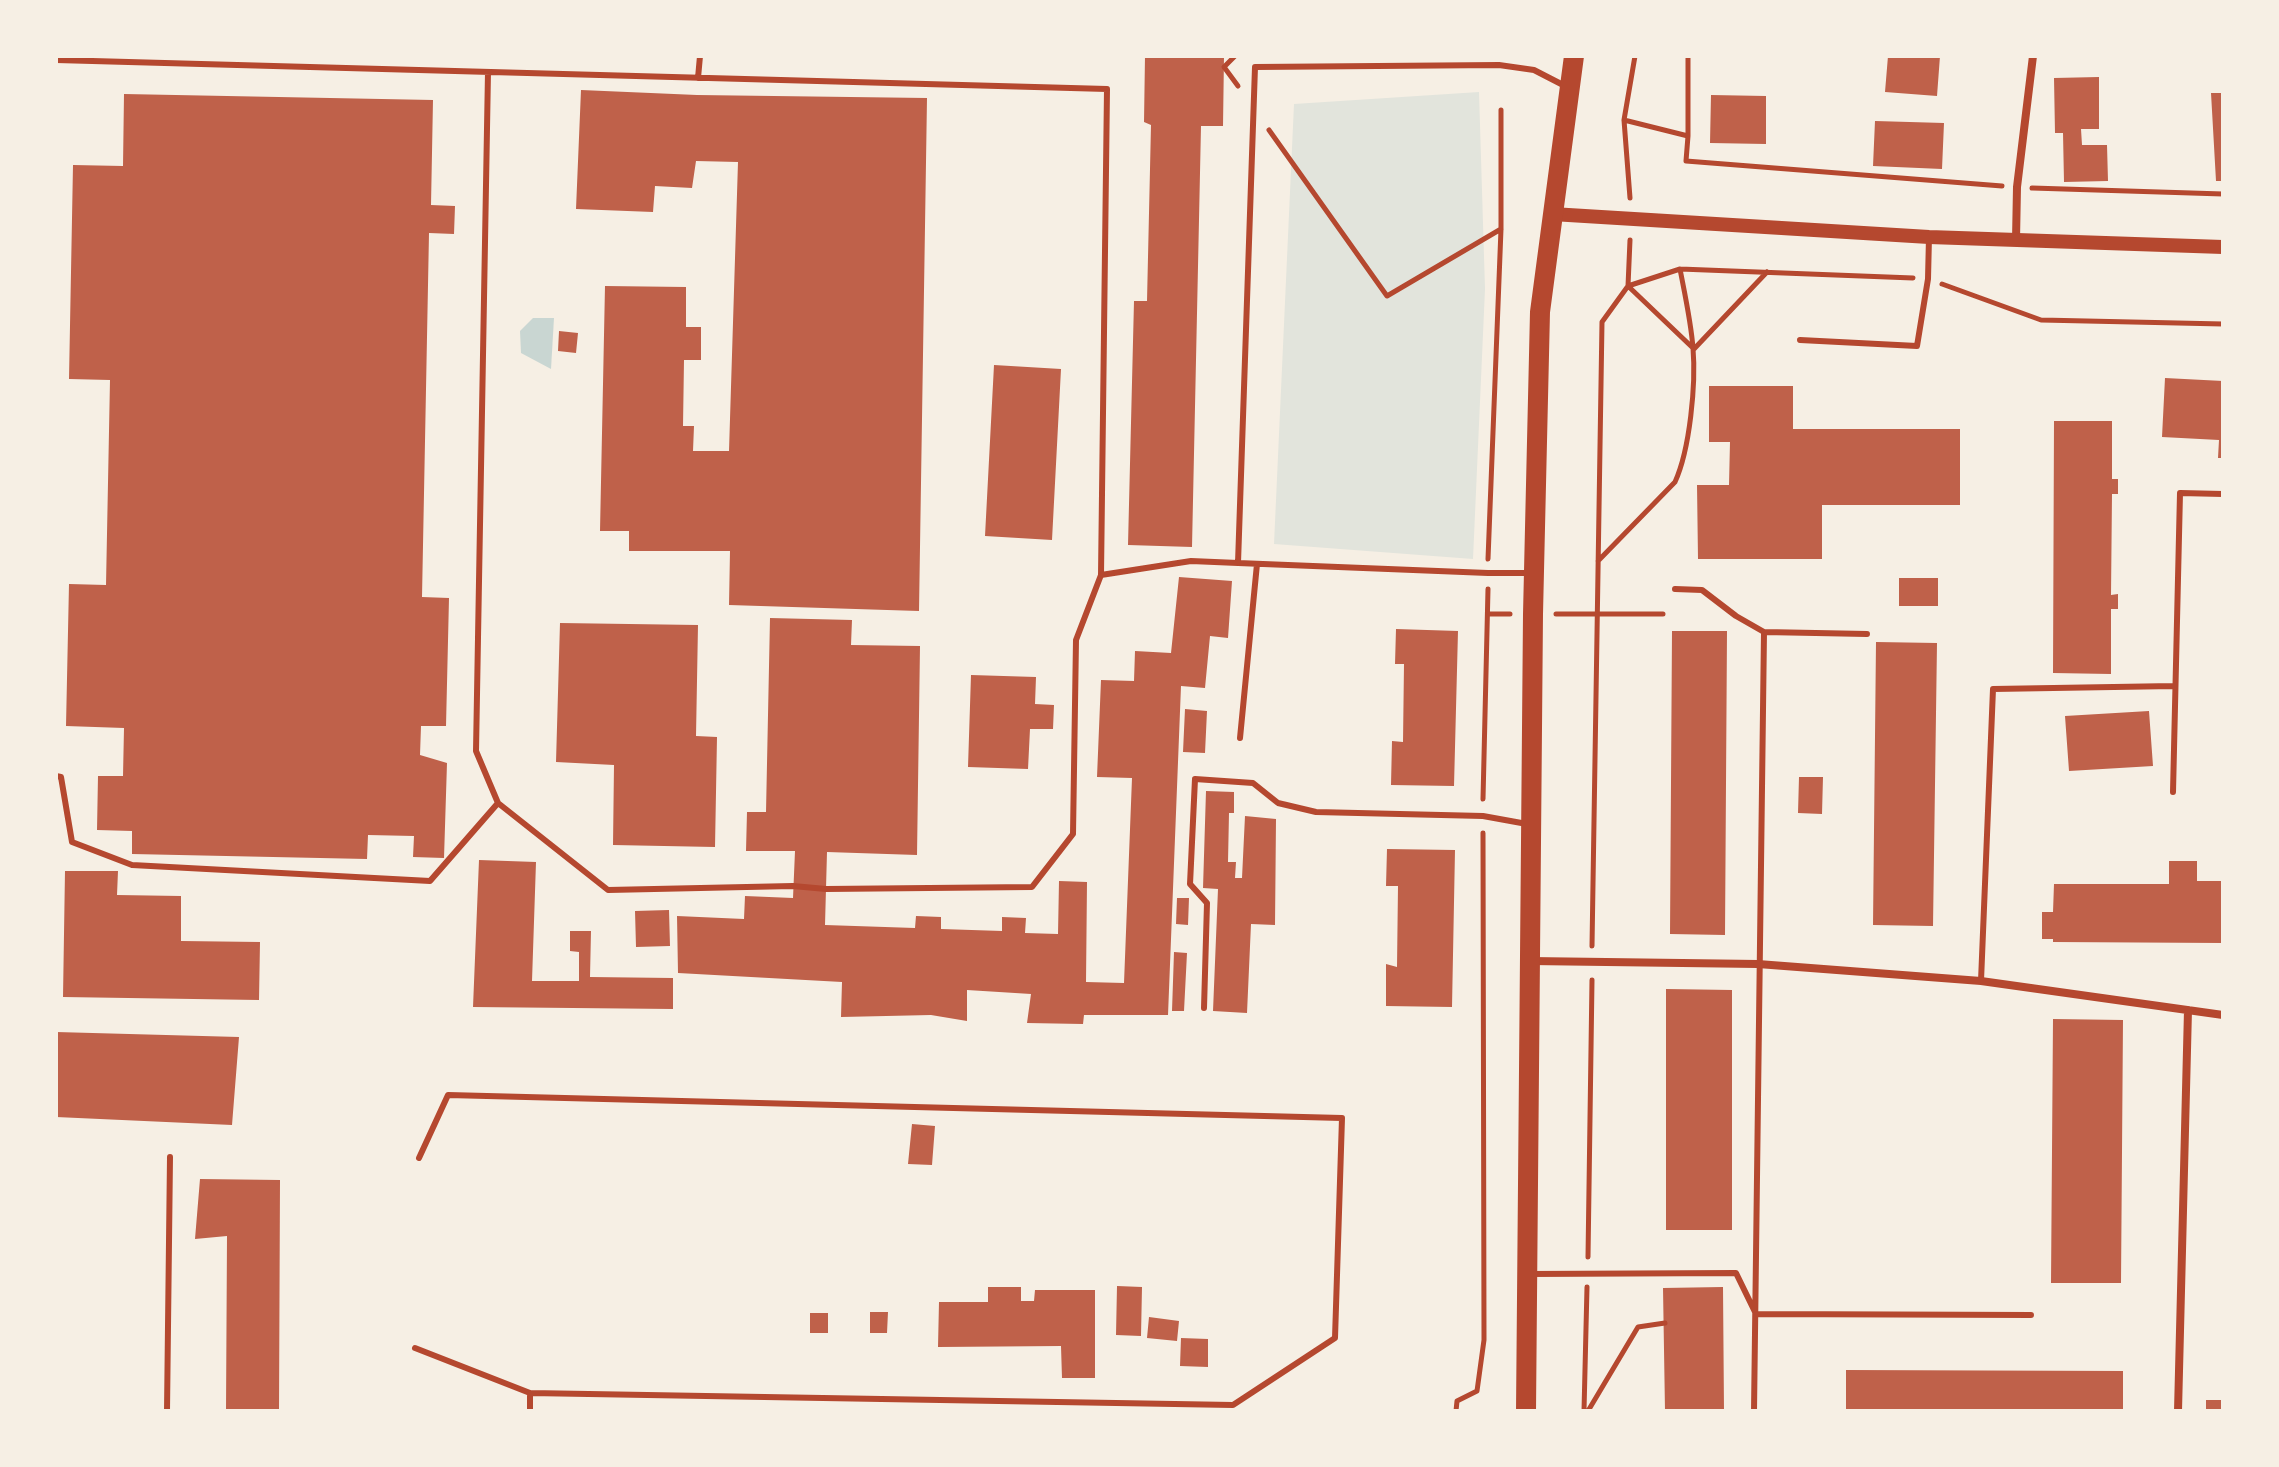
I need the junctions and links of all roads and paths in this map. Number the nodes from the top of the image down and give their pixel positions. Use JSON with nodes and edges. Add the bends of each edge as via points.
{"nodes":[{"id":1,"x":285,"y":56,"type":"edge"},
{"id":2,"x":700,"y":56,"type":"edge"},
{"id":3,"x":1235,"y":56,"type":"edge"},
{"id":4,"x":1574,"y":56,"type":"edge"},
{"id":5,"x":1635,"y":56,"type":"edge"},
{"id":6,"x":1688,"y":56,"type":"edge"},
{"id":7,"x":2033,"y":56,"type":"edge"},
{"id":8,"x":56,"y":60,"type":"edge"},
{"id":9,"x":277,"y":66,"type":"junction"},
{"id":10,"x":488,"y":72,"type":"junction"},
{"id":11,"x":698,"y":78,"type":"junction"},
{"id":12,"x":1569,"y":88,"type":"junction"},
{"id":13,"x":1253,"y":108,"type":"junction"},
{"id":14,"x":1501,"y":110,"type":"dead end"},
{"id":15,"x":1624,"y":120,"type":"junction"},
{"id":16,"x":1688,"y":136,"type":"junction"},
{"id":17,"x":2017,"y":187,"type":"junction"},
{"id":18,"x":2223,"y":194,"type":"edge"},
{"id":19,"x":1552,"y":214,"type":"junction"},
{"id":20,"x":1631,"y":220,"type":"junction"},
{"id":21,"x":1501,"y":229,"type":"junction"},
{"id":22,"x":1929,"y":237,"type":"junction"},
{"id":23,"x":2016,"y":240,"type":"junction"},
{"id":24,"x":2223,"y":247,"type":"edge"},
{"id":25,"x":1680,"y":269,"type":"dead end"},
{"id":26,"x":1767,"y":272,"type":"dead end"},
{"id":27,"x":1628,"y":286,"type":"junction"},
{"id":28,"x":1800,"y":340,"type":"dead end"},
{"id":29,"x":1694,"y":349,"type":"junction"},
{"id":30,"x":2223,"y":494,"type":"edge"},
{"id":31,"x":1597,"y":562,"type":"junction"},
{"id":32,"x":1238,"y":563,"type":"junction"},
{"id":33,"x":1257,"y":564,"type":"junction"},
{"id":34,"x":1488,"y":573,"type":"junction"},
{"id":35,"x":1534,"y":573,"type":"junction"},
{"id":36,"x":1101,"y":575,"type":"junction"},
{"id":37,"x":1675,"y":589,"type":"dead end"},
{"id":38,"x":1488,"y":614,"type":"junction"},
{"id":39,"x":1533,"y":614,"type":"junction"},
{"id":40,"x":1596,"y":614,"type":"junction"},
{"id":41,"x":1663,"y":614,"type":"dead end"},
{"id":42,"x":1764,"y":632,"type":"junction"},
{"id":43,"x":1867,"y":634,"type":"dead end"},
{"id":44,"x":2174,"y":686,"type":"junction"},
{"id":45,"x":1240,"y":738,"type":"dead end"},
{"id":46,"x":56,"y":776,"type":"edge"},
{"id":47,"x":2173,"y":792,"type":"dead end"},
{"id":48,"x":498,"y":803,"type":"junction"},
{"id":49,"x":1483,"y":816,"type":"junction"},
{"id":50,"x":1531,"y":824,"type":"junction"},
{"id":51,"x":1529,"y":961,"type":"junction"},
{"id":52,"x":1592,"y":962,"type":"junction"},
{"id":53,"x":1758,"y":964,"type":"junction"},
{"id":54,"x":1981,"y":981,"type":"junction"},
{"id":55,"x":1204,"y":1008,"type":"dead end"},
{"id":56,"x":2188,"y":1010,"type":"junction"},
{"id":57,"x":2223,"y":1015,"type":"edge"},
{"id":58,"x":170,"y":1157,"type":"dead end"},
{"id":59,"x":419,"y":1158,"type":"dead end"},
{"id":60,"x":1526,"y":1274,"type":"junction"},
{"id":61,"x":1588,"y":1274,"type":"junction"},
{"id":62,"x":1756,"y":1314,"type":"junction"},
{"id":63,"x":2031,"y":1315,"type":"dead end"},
{"id":64,"x":1665,"y":1323,"type":"dead end"},
{"id":65,"x":415,"y":1348,"type":"dead end"},
{"id":66,"x":530,"y":1393,"type":"junction"},
{"id":67,"x":167,"y":1411,"type":"edge"},
{"id":68,"x":530,"y":1411,"type":"edge"},
{"id":69,"x":1456,"y":1411,"type":"edge"},
{"id":70,"x":1526,"y":1411,"type":"edge"},
{"id":71,"x":1586,"y":1411,"type":"edge"},
{"id":72,"x":1754,"y":1411,"type":"edge"},
{"id":73,"x":2178,"y":1411,"type":"edge"}],
"edges":[{"from":1,"to":9,"type":"lane"},
{"from":2,"to":11,"type":"lane"},
{"from":3,"to":13,"type":"path","via":[[1224,67]]},
{"from":4,"to":12,"type":"main road"},
{"from":5,"to":15,"type":"path"},
{"from":6,"to":16,"type":"path"},
{"from":7,"to":17,"type":"street"},
{"from":8,"to":9,"type":"lane"},
{"from":9,"to":10,"type":"lane"},
{"from":10,"to":11,"type":"lane"},
{"from":10,"to":48,"type":"lane","via":[[476,751]]},
{"from":11,"to":36,"type":"lane","via":[[1107,89]]},
{"from":12,"to":13,"type":"lane","via":[[1534,70],[1499,65],[1255,67]]},
{"from":12,"to":19,"type":"main road"},
{"from":13,"to":21,"type":"path","via":[[1387,296]]},
{"from":13,"to":32,"type":"lane"},
{"from":14,"to":21,"type":"path"},
{"from":15,"to":16,"type":"path"},
{"from":15,"to":20,"type":"path"},
{"from":16,"to":17,"type":"path","via":[[1686,161]]},
{"from":17,"to":18,"type":"path"},
{"from":17,"to":23,"type":"street"},
{"from":19,"to":20,"type":"street"},
{"from":19,"to":35,"type":"main road","via":[[1540,312]]},
{"from":20,"to":22,"type":"street"},
{"from":20,"to":27,"type":"path"},
{"from":21,"to":34,"type":"path"},
{"from":22,"to":23,"type":"street"},
{"from":22,"to":28,"type":"lane","via":[[1917,346]]},
{"from":23,"to":24,"type":"street"},
{"from":25,"to":29,"type":"path"},
{"from":26,"to":29,"type":"path"},
{"from":27,"to":29,"type":"path"},
{"from":27,"to":31,"type":"path","via":[[1602,322]]},
{"from":29,"to":31,"type":"path","via":[[1691,417],[1675,482]]},
{"from":30,"to":44,"type":"lane","via":[[2180,493]]},
{"from":31,"to":40,"type":"path"},
{"from":32,"to":33,"type":"lane"},
{"from":32,"to":36,"type":"lane","via":[[1191,561]]},
{"from":33,"to":34,"type":"lane"},
{"from":33,"to":45,"type":"lane"},
{"from":34,"to":35,"type":"lane"},
{"from":34,"to":38,"type":"path"},
{"from":35,"to":39,"type":"main road"},
{"from":36,"to":48,"type":"lane","via":[[1076,640],[1073,834],[1032,887],[608,890]]},
{"from":37,"to":42,"type":"lane","via":[[1702,590]]},
{"from":38,"to":39,"type":"path"},
{"from":38,"to":49,"type":"path"},
{"from":39,"to":40,"type":"path"},
{"from":39,"to":50,"type":"main road"},
{"from":40,"to":41,"type":"path"},
{"from":40,"to":52,"type":"path"},
{"from":42,"to":43,"type":"lane"},
{"from":42,"to":53,"type":"lane"},
{"from":44,"to":47,"type":"lane"},
{"from":44,"to":54,"type":"lane","via":[[1993,689]]},
{"from":46,"to":48,"type":"lane","via":[[61,777],[72,842],[132,865],[430,881]]},
{"from":49,"to":50,"type":"lane"},
{"from":49,"to":55,"type":"lane","via":[[1316,812],[1278,803],[1253,783],[1195,779],[1190,884],[1207,903]]},
{"from":49,"to":69,"type":"path","via":[[1484,1340],[1477,1391],[1457,1401]]},
{"from":50,"to":51,"type":"main road"},
{"from":51,"to":52,"type":"street"},
{"from":51,"to":60,"type":"main road"},
{"from":52,"to":53,"type":"street"},
{"from":52,"to":61,"type":"path"},
{"from":53,"to":54,"type":"street"},
{"from":53,"to":62,"type":"lane"},
{"from":54,"to":56,"type":"street"},
{"from":56,"to":57,"type":"street"},
{"from":56,"to":73,"type":"street"},
{"from":58,"to":67,"type":"lane"},
{"from":59,"to":66,"type":"lane","via":[[448,1095],[1342,1118],[1335,1338],[1233,1405]]},
{"from":60,"to":61,"type":"lane"},
{"from":60,"to":70,"type":"main road"},
{"from":61,"to":62,"type":"lane","via":[[1736,1273]]},
{"from":61,"to":71,"type":"path"},
{"from":62,"to":63,"type":"lane"},
{"from":62,"to":72,"type":"lane"},
{"from":64,"to":71,"type":"path","via":[[1638,1327]]},
{"from":65,"to":66,"type":"lane"},
{"from":66,"to":68,"type":"lane"}]}
